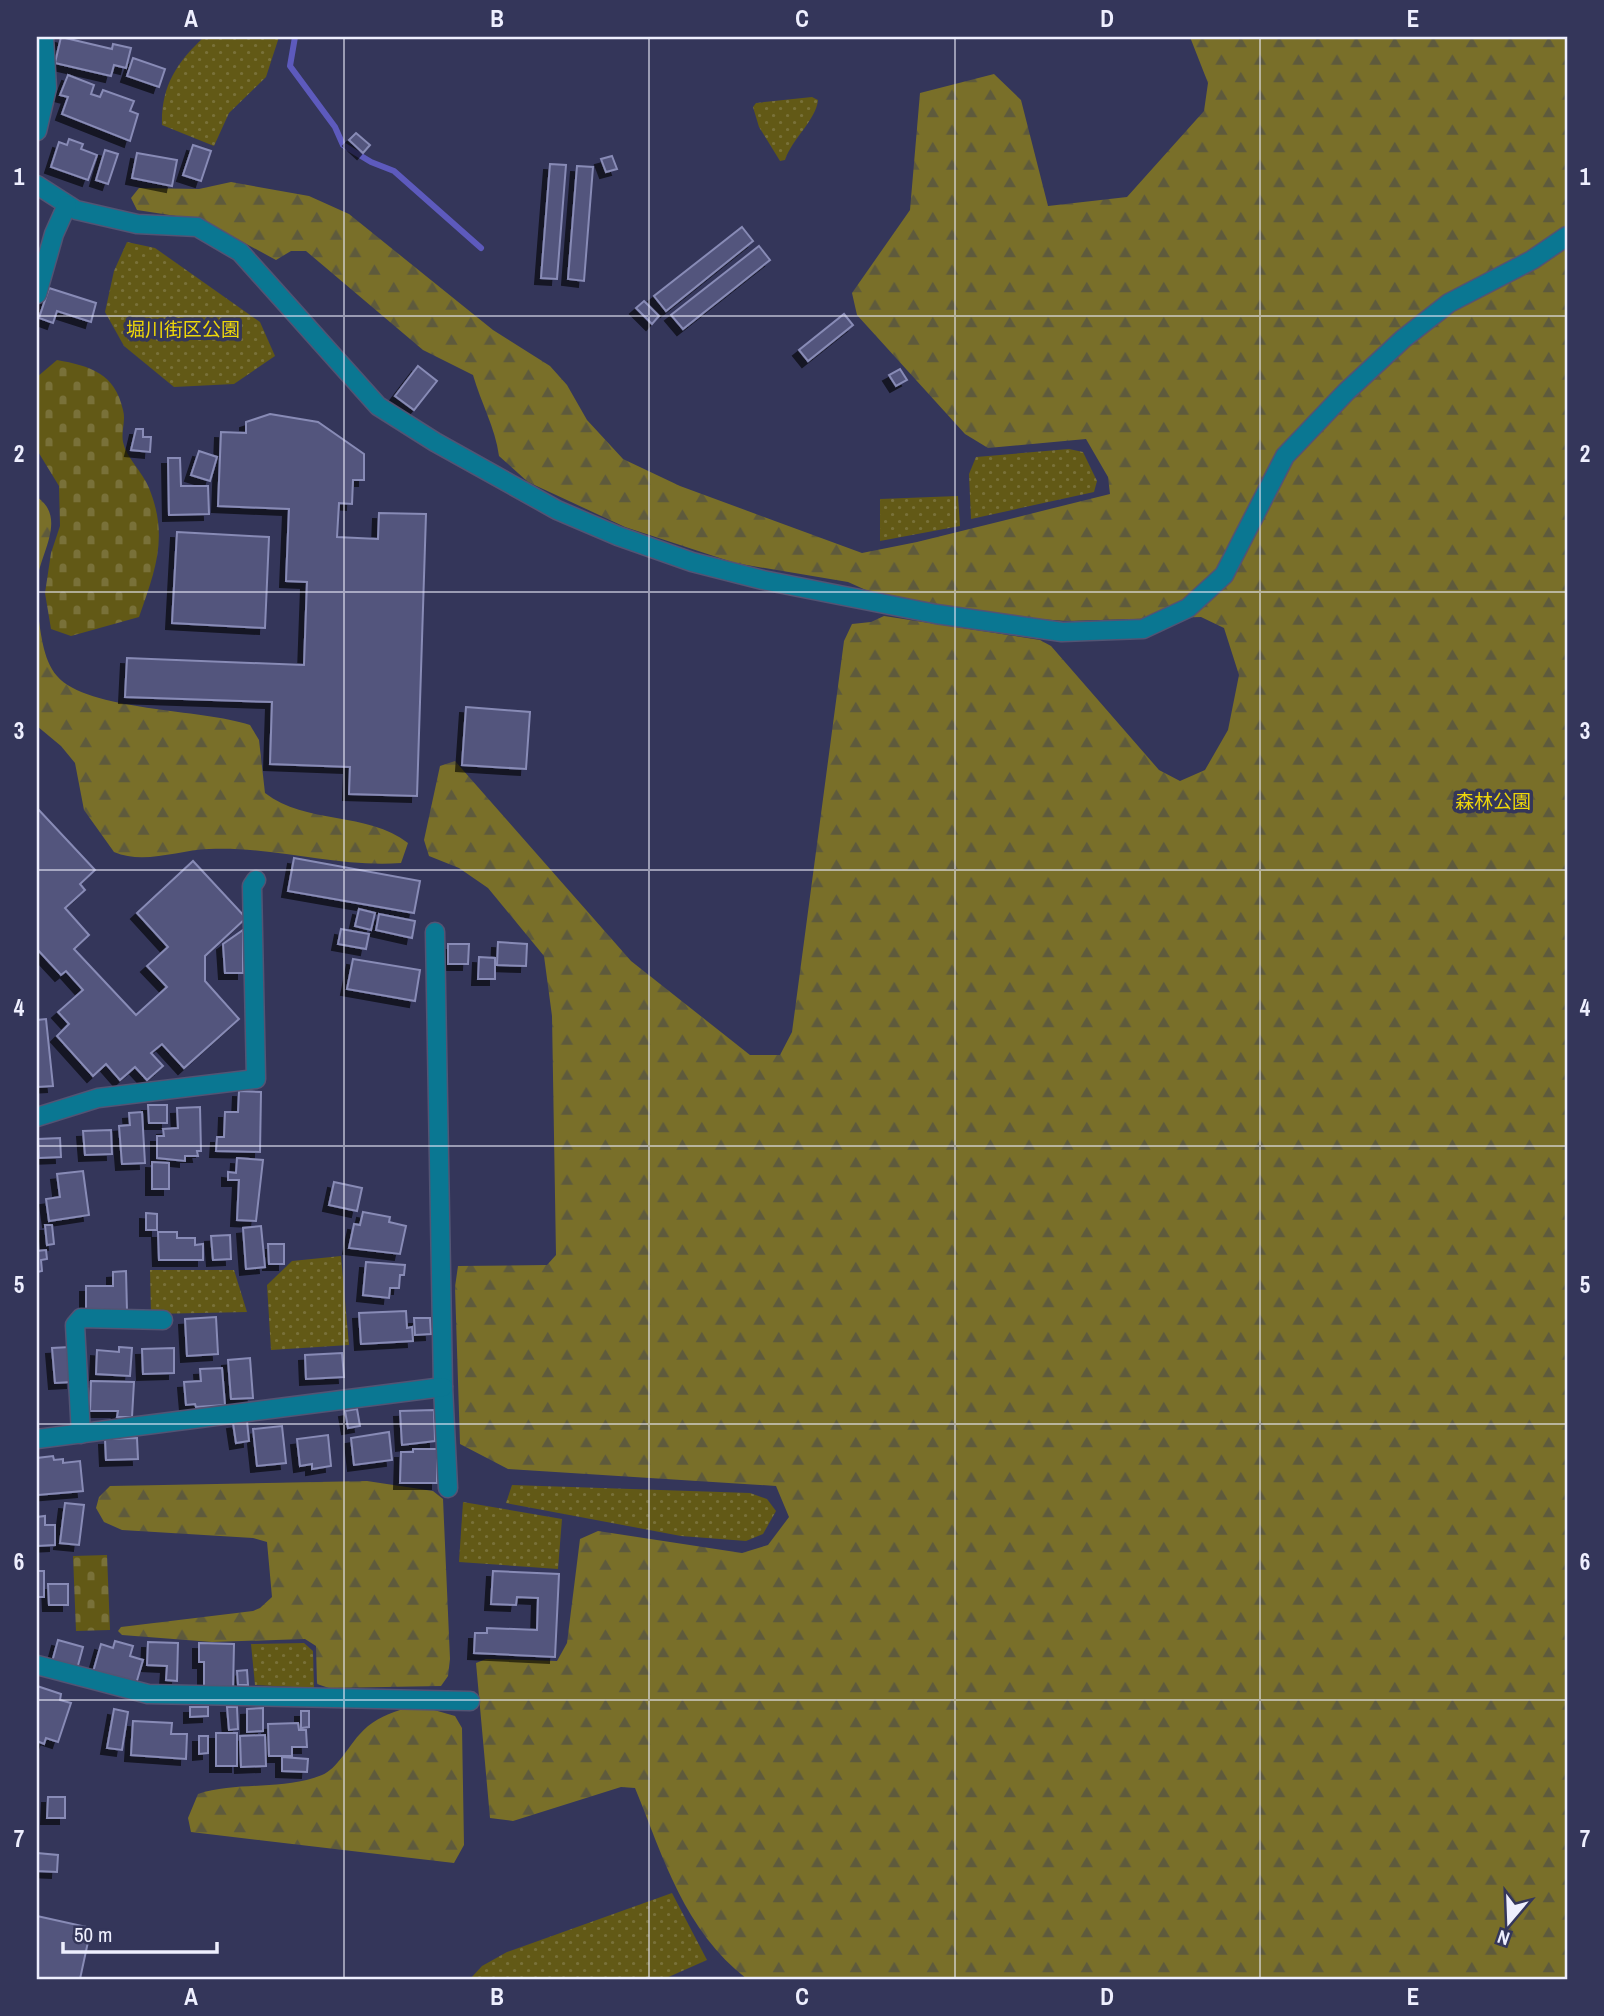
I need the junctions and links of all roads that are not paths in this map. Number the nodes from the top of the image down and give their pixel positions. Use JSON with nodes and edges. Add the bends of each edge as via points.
{"nodes":[{"id":1,"x":44,"y":37,"type":"edge"},
{"id":2,"x":37,"y":131,"type":"edge"},
{"id":3,"x":37,"y":185,"type":"edge"},
{"id":4,"x":67,"y":205,"type":"junction"},
{"id":5,"x":1567,"y":236,"type":"edge"},
{"id":6,"x":37,"y":294,"type":"edge"},
{"id":7,"x":256,"y":880,"type":"dead end"},
{"id":8,"x":435,"y":932,"type":"dead end"},
{"id":9,"x":37,"y":1117,"type":"edge"},
{"id":10,"x":163,"y":1320,"type":"dead end"},
{"id":11,"x":443,"y":1387,"type":"junction"},
{"id":12,"x":81,"y":1434,"type":"junction"},
{"id":13,"x":37,"y":1439,"type":"edge"},
{"id":14,"x":448,"y":1488,"type":"dead end"},
{"id":15,"x":37,"y":1665,"type":"edge"},
{"id":16,"x":470,"y":1701,"type":"dead end"}],
"edges":[{"from":1,"to":2,"type":"street","via":[[47,88]]},
{"from":3,"to":4,"type":"street"},
{"from":4,"to":5,"type":"street","via":[[138,224],[197,227],[240,252],[378,406],[557,510],[692,562],[839,597],[1062,632],[1143,629],[1188,608],[1224,575],[1285,456],[1346,392],[1449,303],[1532,260]]},
{"from":4,"to":6,"type":"street"},
{"from":7,"to":9,"type":"street","via":[[252,886],[256,1079],[97,1098]]},
{"from":8,"to":11,"type":"street"},
{"from":10,"to":12,"type":"street","via":[[81,1318],[75,1325]]},
{"from":11,"to":12,"type":"street"},
{"from":11,"to":14,"type":"street"},
{"from":12,"to":13,"type":"street"},
{"from":15,"to":16,"type":"street","via":[[148,1694]]}]}
